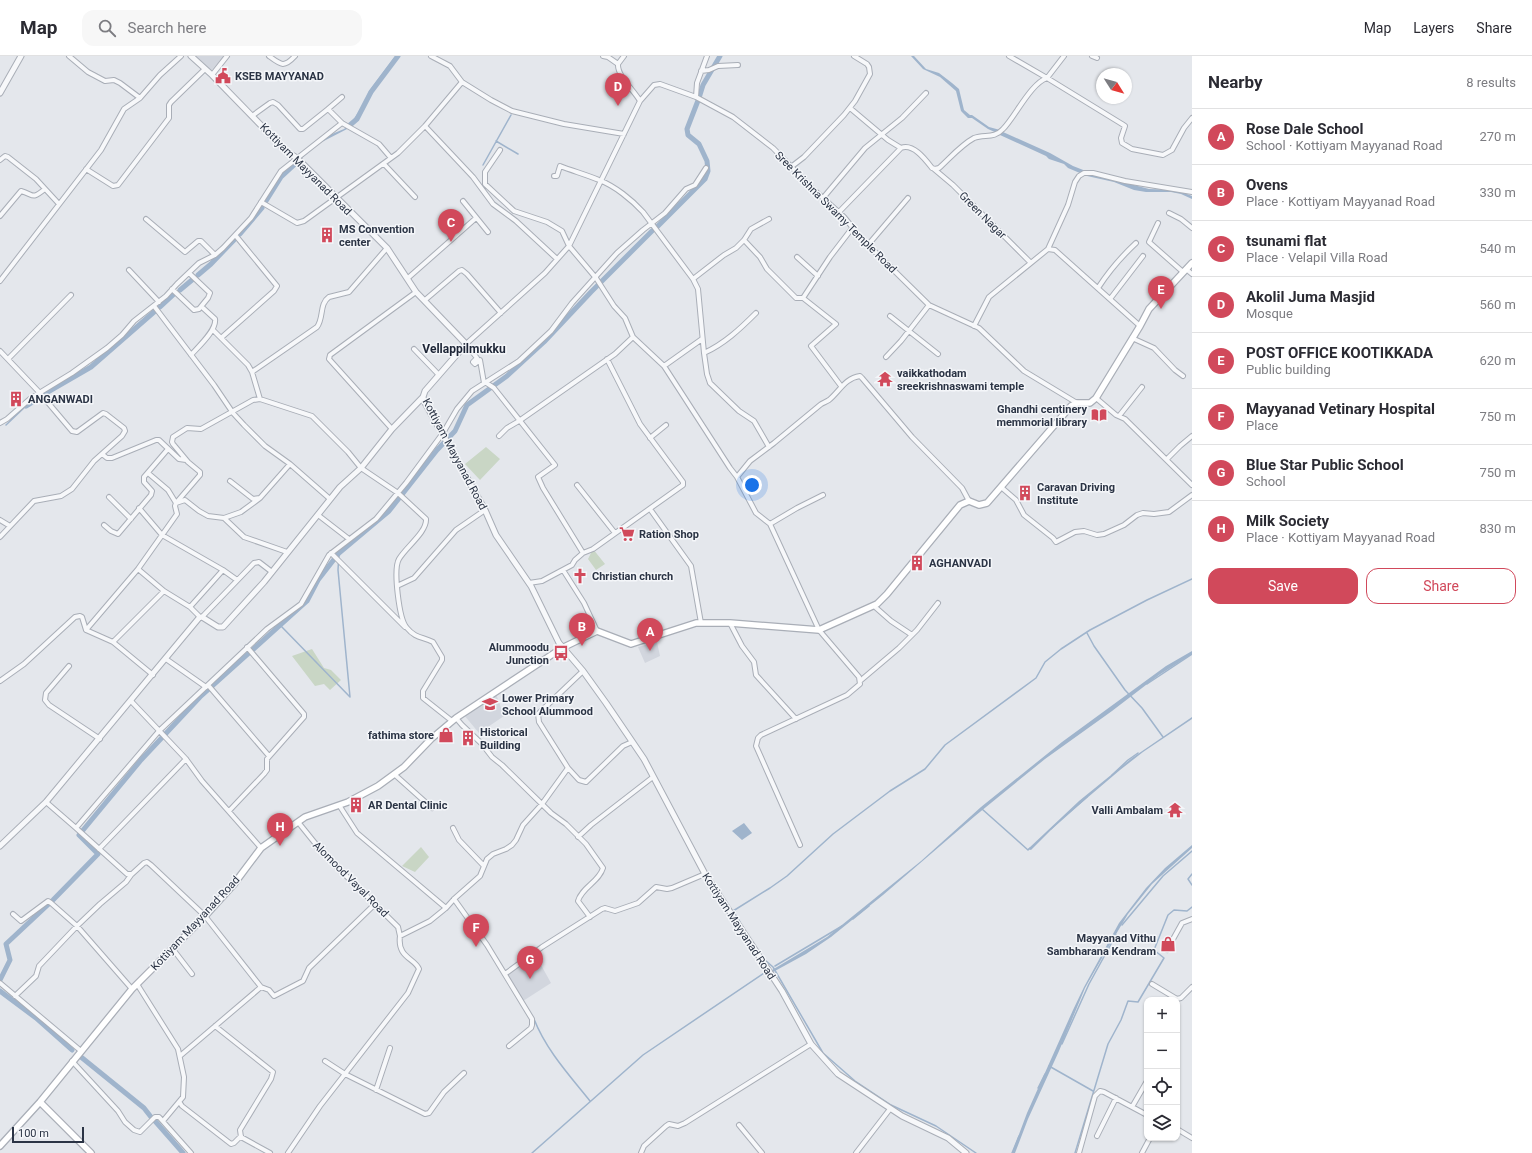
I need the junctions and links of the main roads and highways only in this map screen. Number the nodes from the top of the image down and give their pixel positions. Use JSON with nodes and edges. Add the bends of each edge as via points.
{"nodes":[{"id":1,"x":1192,"y":262,"type":"edge"},
{"id":2,"x":40,"y":1102,"type":"junction"},
{"id":3,"x":0,"y":1146,"type":"edge"},
{"id":4,"x":91,"y":1153,"type":"edge"}],
"edges":[{"from":1,"to":2,"type":"main road","name":"Kottiyam Mayyanad Road","via":[[1149,309],[1096,398],[1090,403],[1077,403],[1071,406],[987,503],[979,505],[969,501],[960,506],[887,594],[874,606],[819,630],[730,622],[696,623],[631,644],[597,631],[562,648],[454,719],[404,767],[366,793],[305,817],[261,848],[234,884],[205,916],[132,989]]},
{"from":2,"to":3,"type":"main road","name":"Kottiyam Mayyanad Road"},
{"from":2,"to":4,"type":"main road"}]}
